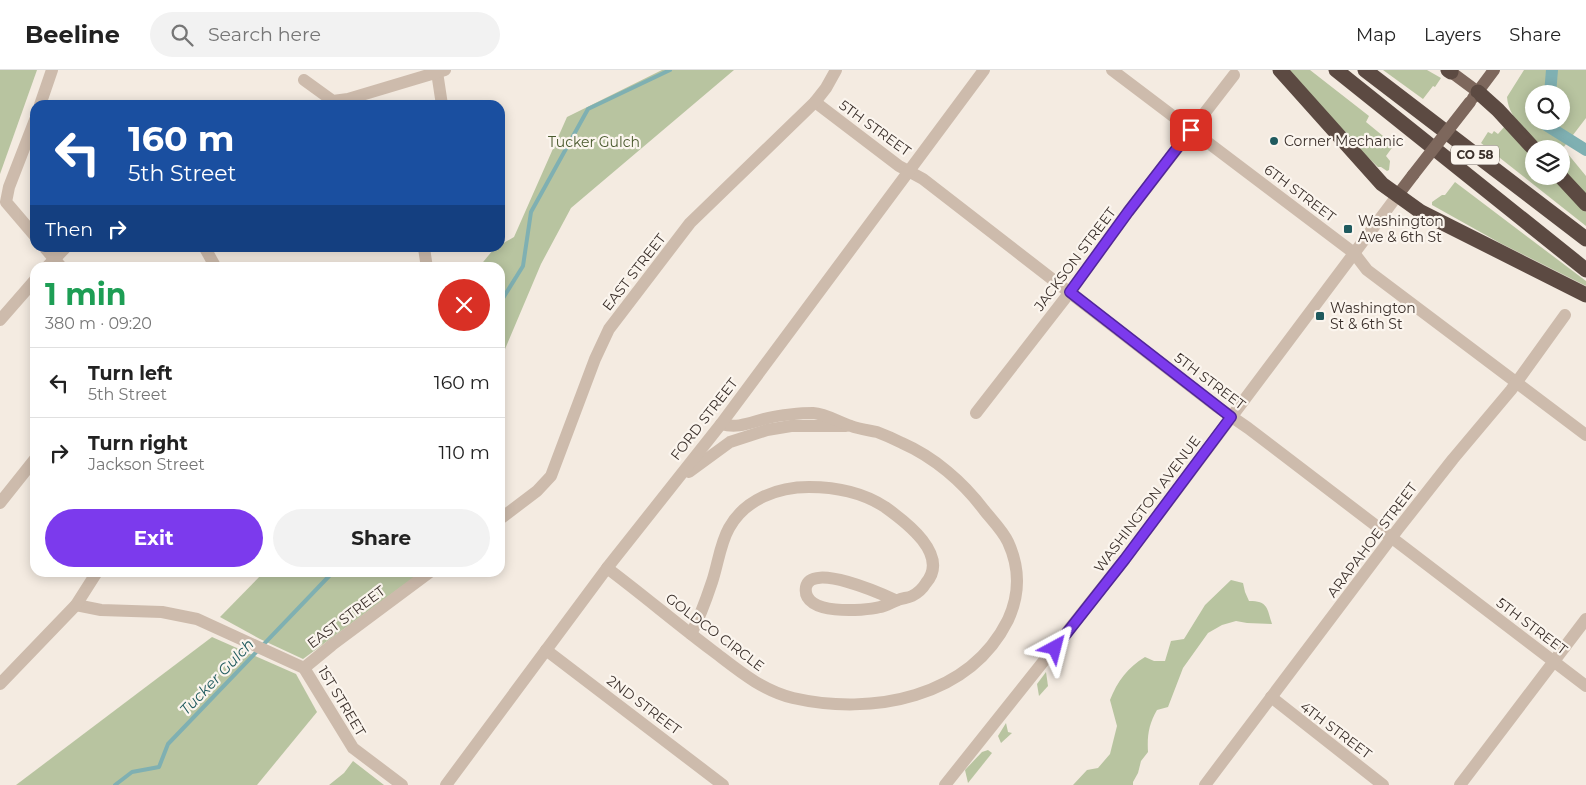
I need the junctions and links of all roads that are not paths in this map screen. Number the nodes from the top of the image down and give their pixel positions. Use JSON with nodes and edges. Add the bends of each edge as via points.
{"nodes":[{"id":1,"x":52,"y":70,"type":"edge"},
{"id":2,"x":836,"y":70,"type":"edge"},
{"id":3,"x":984,"y":70,"type":"edge"},
{"id":4,"x":1112,"y":70,"type":"edge"},
{"id":5,"x":1280,"y":70,"type":"edge"},
{"id":6,"x":1336,"y":70,"type":"edge"},
{"id":7,"x":1365,"y":70,"type":"edge"},
{"id":8,"x":1494,"y":70,"type":"edge"},
{"id":9,"x":441,"y":71,"type":"edge"},
{"id":10,"x":1450,"y":71,"type":"edge"},
{"id":11,"x":1234,"y":75,"type":"dead end"},
{"id":12,"x":304,"y":80,"type":"dead end"},
{"id":13,"x":1474,"y":97,"type":"junction"},
{"id":14,"x":42,"y":100,"type":"edge"},
{"id":15,"x":332,"y":100,"type":"edge"},
{"id":16,"x":340,"y":100,"type":"edge"},
{"id":17,"x":442,"y":100,"type":"edge"},
{"id":18,"x":814,"y":102,"type":"junction"},
{"id":19,"x":1191,"y":130,"type":"junction"},
{"id":20,"x":30,"y":133,"type":"edge"},
{"id":21,"x":1526,"y":140,"type":"edge"},
{"id":22,"x":908,"y":170,"type":"junction"},
{"id":23,"x":1568,"y":185,"type":"edge"},
{"id":24,"x":1397,"y":196,"type":"junction"},
{"id":25,"x":1586,"y":204,"type":"edge"},
{"id":26,"x":30,"y":230,"type":"edge"},
{"id":27,"x":1586,"y":239,"type":"edge"},
{"id":28,"x":1354,"y":253,"type":"junction"},
{"id":29,"x":1586,"y":270,"type":"edge"},
{"id":30,"x":30,"y":286,"type":"edge"},
{"id":31,"x":1070,"y":292,"type":"junction"},
{"id":32,"x":1586,"y":295,"type":"edge"},
{"id":33,"x":1565,"y":315,"type":"dead end"},
{"id":34,"x":0,"y":320,"type":"edge"},
{"id":35,"x":1516,"y":383,"type":"junction"},
{"id":36,"x":976,"y":413,"type":"dead end"},
{"id":37,"x":1231,"y":417,"type":"junction"},
{"id":38,"x":721,"y":424,"type":"junction"},
{"id":39,"x":849,"y":426,"type":"junction"},
{"id":40,"x":1586,"y":435,"type":"edge"},
{"id":41,"x":30,"y":465,"type":"edge"},
{"id":42,"x":678,"y":477,"type":"junction"},
{"id":43,"x":0,"y":503,"type":"edge"},
{"id":44,"x":505,"y":515,"type":"edge"},
{"id":45,"x":1391,"y":539,"type":"junction"},
{"id":46,"x":607,"y":568,"type":"junction"},
{"id":47,"x":94,"y":577,"type":"edge"},
{"id":48,"x":423,"y":577,"type":"edge"},
{"id":49,"x":895,"y":600,"type":"junction"},
{"id":50,"x":76,"y":605,"type":"junction"},
{"id":51,"x":1586,"y":620,"type":"edge"},
{"id":52,"x":691,"y":634,"type":"junction"},
{"id":53,"x":546,"y":650,"type":"junction"},
{"id":54,"x":1554,"y":662,"type":"junction"},
{"id":55,"x":304,"y":668,"type":"junction"},
{"id":56,"x":0,"y":684,"type":"edge"},
{"id":57,"x":1586,"y":686,"type":"edge"},
{"id":58,"x":1271,"y":697,"type":"junction"},
{"id":59,"x":402,"y":785,"type":"edge"},
{"id":60,"x":446,"y":785,"type":"edge"},
{"id":61,"x":723,"y":785,"type":"edge"},
{"id":62,"x":945,"y":785,"type":"edge"},
{"id":63,"x":1205,"y":785,"type":"edge"},
{"id":64,"x":1383,"y":785,"type":"edge"},
{"id":65,"x":1460,"y":785,"type":"edge"}],
"edges":[{"from":1,"to":14,"type":"street"},
{"from":2,"to":18,"type":"street","name":"EAST STREET"},
{"from":3,"to":22,"type":"street","name":"FORD STREET"},
{"from":4,"to":19,"type":"street","name":"6TH STREET"},
{"from":5,"to":24,"type":"highway","via":[[1382,184]]},
{"from":6,"to":29,"type":"highway","number":"CO 58"},
{"from":7,"to":27,"type":"highway","number":"CO 58"},
{"from":8,"to":13,"type":"main road","name":"WASHINGTON AVENUE"},
{"from":9,"to":16,"type":"street"},
{"from":9,"to":17,"type":"street"},
{"from":10,"to":13,"type":"main road"},
{"from":11,"to":19,"type":"street","name":"JACKSON STREET"},
{"from":12,"to":15,"type":"street"},
{"from":13,"to":21,"type":"highway","via":[[1498,110]]},
{"from":13,"to":24,"type":"main road","name":"WASHINGTON AVENUE","bridge":true},
{"from":18,"to":22,"type":"street","name":"5TH STREET"},
{"from":18,"to":44,"type":"street","name":"EAST STREET","via":[[690,222],[609,329],[551,476]]},
{"from":19,"to":28,"type":"street","name":"6TH STREET"},
{"from":19,"to":31,"type":"street","name":"JACKSON STREET"},
{"from":20,"to":26,"type":"street","via":[[6,202]]},
{"from":22,"to":31,"type":"street","name":"5TH STREET"},
{"from":22,"to":38,"type":"street","name":"FORD STREET"},
{"from":23,"to":25,"type":"highway"},
{"from":24,"to":28,"type":"street","name":"WASHINGTON AVENUE"},
{"from":24,"to":32,"type":"highway","via":[[1421,212]]},
{"from":28,"to":35,"type":"street","name":"6TH STREET","via":[[1366,270]]},
{"from":28,"to":37,"type":"street","name":"WASHINGTON AVENUE"},
{"from":30,"to":34,"type":"street"},
{"from":31,"to":36,"type":"street","name":"JACKSON STREET"},
{"from":31,"to":37,"type":"street","name":"5TH STREET"},
{"from":33,"to":35,"type":"street","name":"ARAPAHOE STREET"},
{"from":35,"to":40,"type":"street","name":"6TH STREET"},
{"from":35,"to":45,"type":"street","name":"ARAPAHOE STREET"},
{"from":37,"to":45,"type":"street","name":"5TH STREET"},
{"from":37,"to":62,"type":"street","name":"WASHINGTON AVENUE","via":[[1125,559]]},
{"from":38,"to":39,"type":"street","name":"GOLDCO CIRCLE","via":[[732,427],[771,417],[813,414]]},
{"from":38,"to":42,"type":"street","name":"FORD STREET"},
{"from":39,"to":42,"type":"street","name":"GOLDCO CIRCLE","via":[[791,426],[767,430],[730,442]]},
{"from":39,"to":52,"type":"street","name":"GOLDCO CIRCLE","via":[[877,432],[904,443],[944,468],[975,499],[1008,541],[1017,568],[1017,592],[1000,634],[983,656],[950,682],[893,701],[835,704],[793,698],[754,682]]},
{"from":41,"to":43,"type":"street"},
{"from":42,"to":46,"type":"street","name":"FORD STREET"},
{"from":45,"to":54,"type":"street","name":"5TH STREET"},
{"from":45,"to":58,"type":"street","name":"ARAPAHOE STREET"},
{"from":46,"to":52,"type":"street","name":"GOLDCO CIRCLE"},
{"from":46,"to":53,"type":"street","name":"FORD STREET"},
{"from":47,"to":50,"type":"street"},
{"from":48,"to":55,"type":"street","name":"EAST STREET"},
{"from":49,"to":49,"type":"street","via":[[850,582],[815,577],[808,581],[806,587],[806,594],[812,602],[830,609],[882,607]]},
{"from":49,"to":52,"type":"street","via":[[912,596],[930,579],[934,569],[924,541],[868,497],[827,487],[784,490],[756,500],[730,527]]},
{"from":50,"to":55,"type":"street","name":"1ST STREET","via":[[102,610],[162,612],[197,619]]},
{"from":50,"to":56,"type":"street"},
{"from":51,"to":54,"type":"street"},
{"from":53,"to":60,"type":"street","name":"FORD STREET"},
{"from":53,"to":61,"type":"street","name":"2ND STREET"},
{"from":54,"to":57,"type":"street","name":"5TH STREET"},
{"from":54,"to":65,"type":"street"},
{"from":55,"to":59,"type":"street","name":"1ST STREET","via":[[353,748]]},
{"from":58,"to":63,"type":"street","name":"ARAPAHOE STREET"},
{"from":58,"to":64,"type":"street","name":"4TH STREET"}]}
